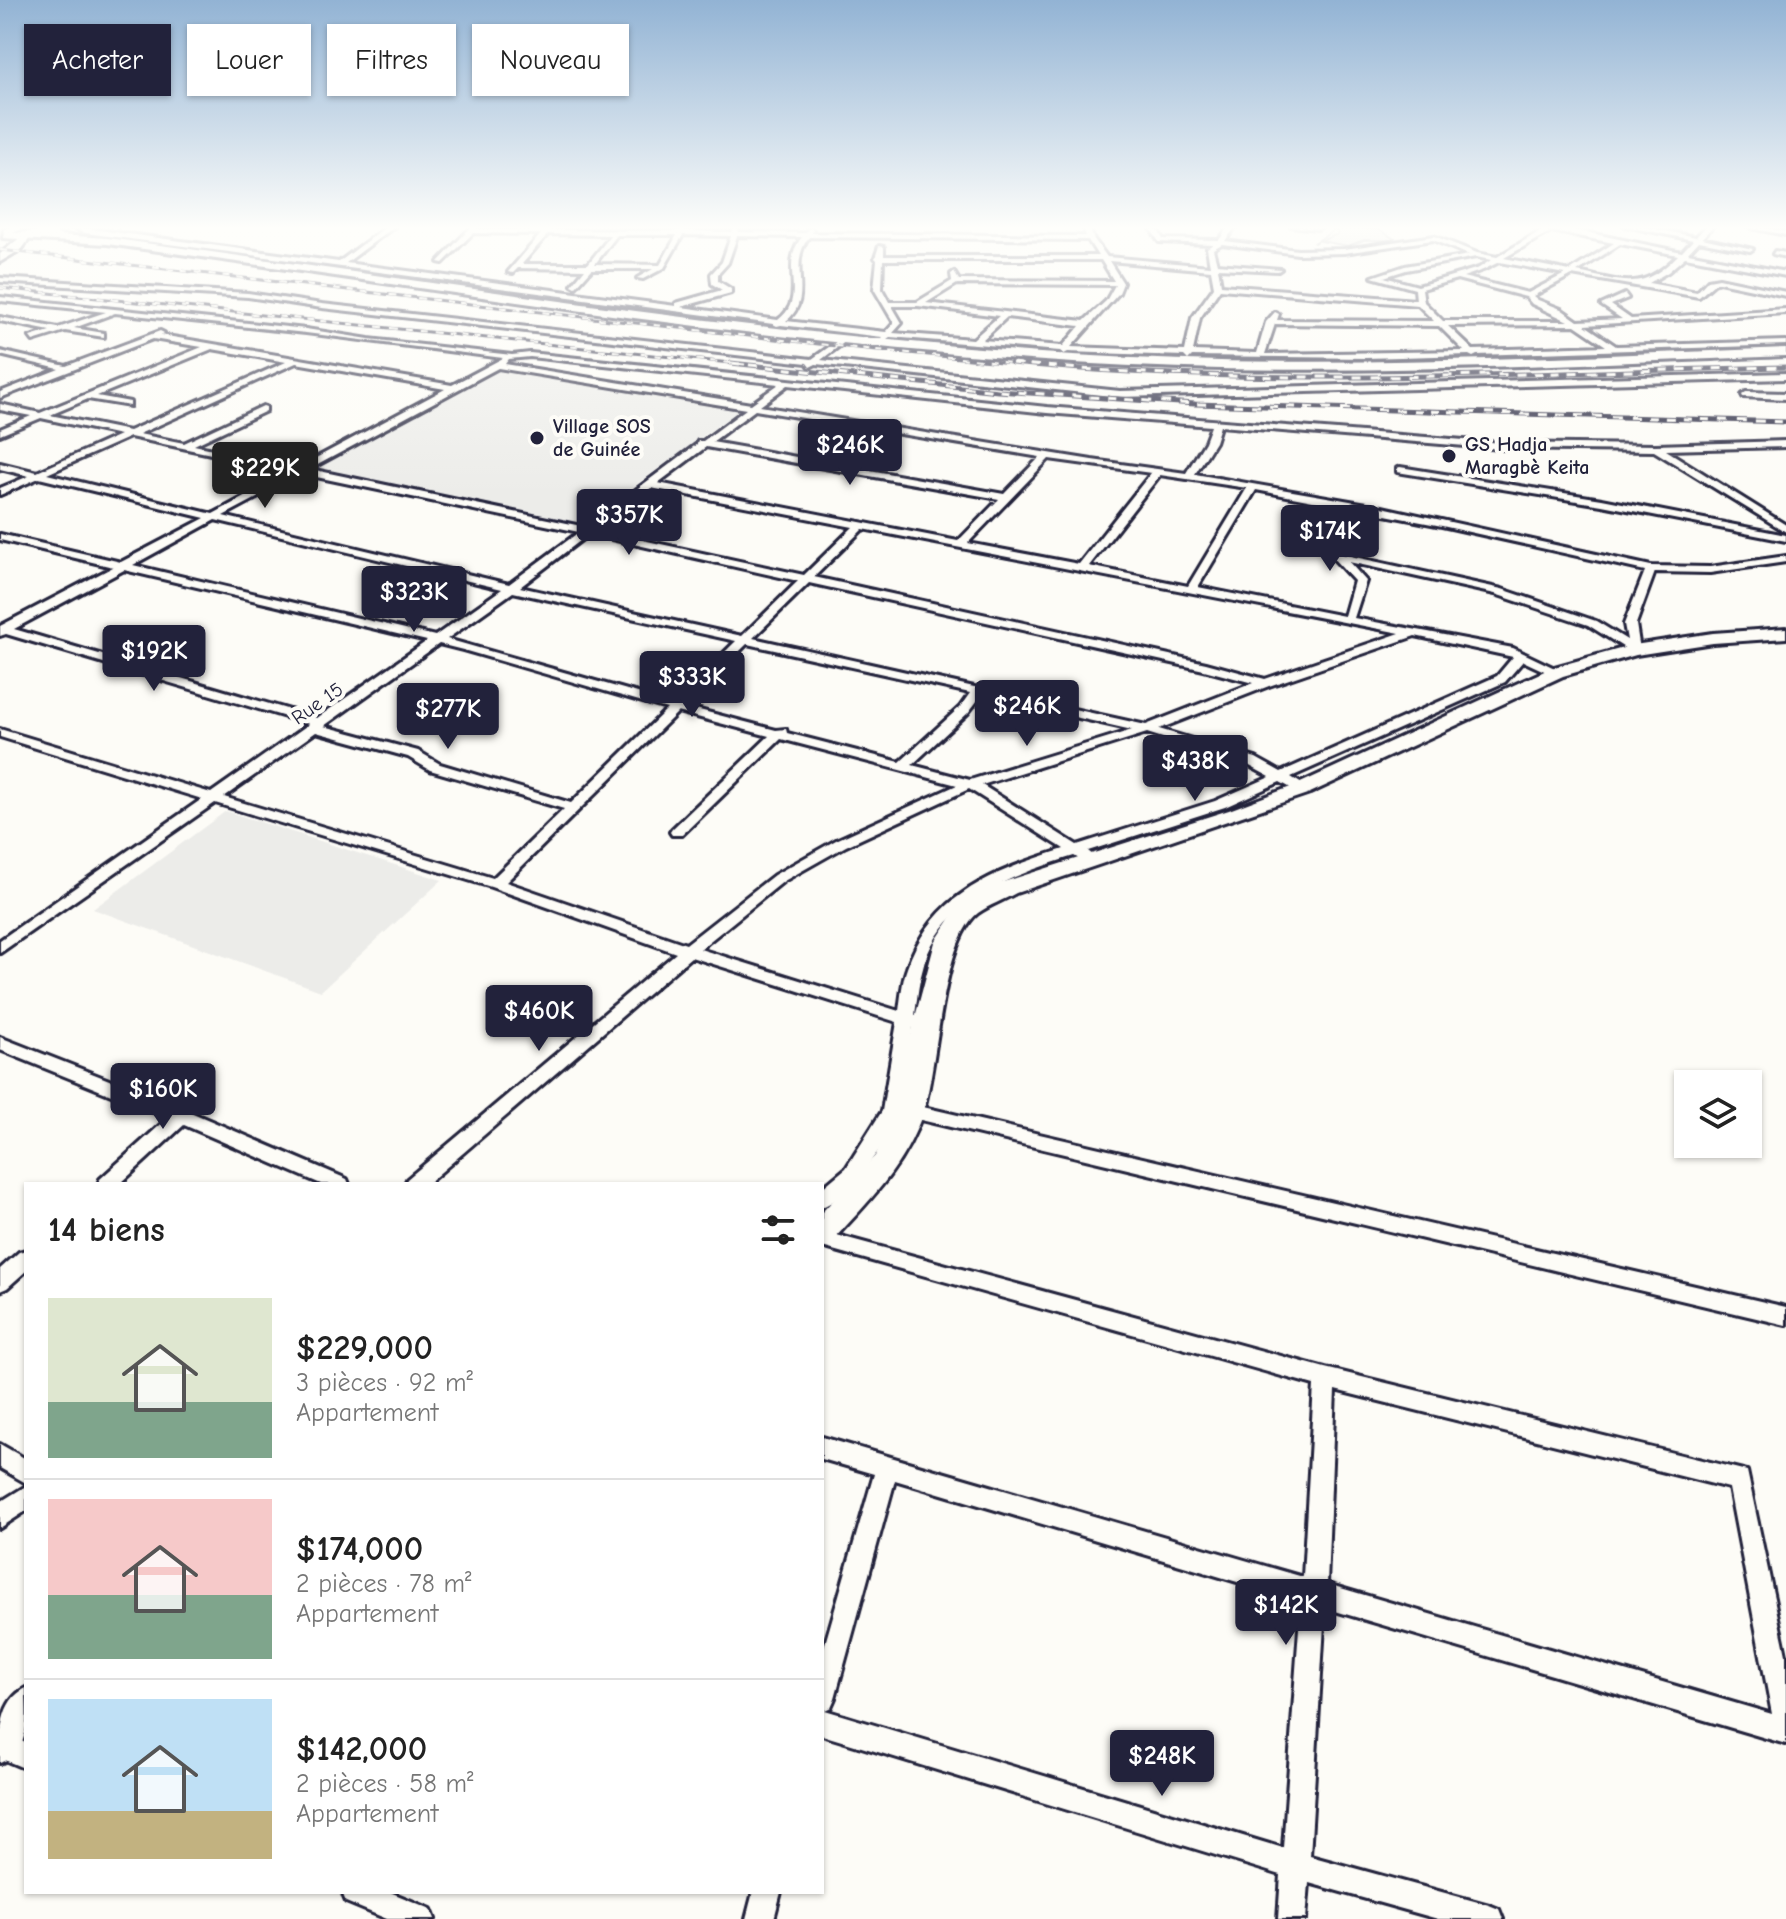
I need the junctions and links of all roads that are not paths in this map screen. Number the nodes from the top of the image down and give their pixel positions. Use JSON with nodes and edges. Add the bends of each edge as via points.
{"nodes":[{"id":1,"x":103,"y":316,"type":"edge"},
{"id":2,"x":161,"y":316,"type":"edge"},
{"id":3,"x":410,"y":316,"type":"edge"},
{"id":4,"x":667,"y":316,"type":"edge"},
{"id":5,"x":717,"y":316,"type":"edge"},
{"id":6,"x":792,"y":316,"type":"edge"},
{"id":7,"x":894,"y":316,"type":"edge"},
{"id":8,"x":1004,"y":316,"type":"edge"},
{"id":9,"x":1018,"y":316,"type":"edge"},
{"id":10,"x":1094,"y":316,"type":"edge"},
{"id":11,"x":1198,"y":316,"type":"edge"},
{"id":12,"x":1274,"y":316,"type":"edge"},
{"id":13,"x":1433,"y":316,"type":"edge"},
{"id":14,"x":1563,"y":316,"type":"edge"},
{"id":15,"x":1622,"y":316,"type":"edge"},
{"id":16,"x":1741,"y":316,"type":"edge"},
{"id":17,"x":0,"y":319,"type":"edge"},
{"id":18,"x":195,"y":319,"type":"junction"},
{"id":19,"x":1627,"y":319,"type":"junction"},
{"id":20,"x":1569,"y":321,"type":"junction"},
{"id":21,"x":1270,"y":322,"type":"junction"},
{"id":22,"x":1440,"y":323,"type":"junction"},
{"id":23,"x":778,"y":324,"type":"junction"},
{"id":24,"x":1086,"y":324,"type":"junction"},
{"id":25,"x":62,"y":330,"type":"junction"},
{"id":26,"x":101,"y":335,"type":"dead end"},
{"id":27,"x":151,"y":336,"type":"junction"},
{"id":28,"x":886,"y":337,"type":"junction"},
{"id":29,"x":33,"y":339,"type":"dead end"},
{"id":30,"x":843,"y":339,"type":"junction"},
{"id":31,"x":974,"y":343,"type":"junction"},
{"id":32,"x":211,"y":347,"type":"junction"},
{"id":33,"x":1786,"y":347,"type":"edge"},
{"id":34,"x":1618,"y":350,"type":"junction"},
{"id":35,"x":1064,"y":351,"type":"junction"},
{"id":36,"x":0,"y":353,"type":"edge"},
{"id":37,"x":1472,"y":354,"type":"junction"},
{"id":38,"x":1188,"y":356,"type":"junction"},
{"id":39,"x":1260,"y":356,"type":"junction"},
{"id":40,"x":512,"y":357,"type":"junction"},
{"id":41,"x":294,"y":361,"type":"junction"},
{"id":42,"x":815,"y":362,"type":"junction"},
{"id":43,"x":497,"y":365,"type":"junction"},
{"id":44,"x":67,"y":369,"type":"junction"},
{"id":45,"x":1786,"y":376,"type":"edge"},
{"id":46,"x":962,"y":378,"type":"junction"},
{"id":47,"x":786,"y":382,"type":"junction"},
{"id":48,"x":1183,"y":385,"type":"dead end"},
{"id":49,"x":453,"y":388,"type":"junction"},
{"id":50,"x":0,"y":395,"type":"edge"},
{"id":51,"x":1746,"y":395,"type":"dead end"},
{"id":52,"x":87,"y":396,"type":"junction"},
{"id":53,"x":1786,"y":396,"type":"edge"},
{"id":54,"x":127,"y":404,"type":"dead end"},
{"id":55,"x":753,"y":406,"type":"junction"},
{"id":56,"x":0,"y":407,"type":"edge"},
{"id":57,"x":263,"y":409,"type":"dead end"},
{"id":58,"x":37,"y":416,"type":"junction"},
{"id":59,"x":1217,"y":422,"type":"junction"},
{"id":60,"x":0,"y":432,"type":"edge"},
{"id":61,"x":128,"y":435,"type":"junction"},
{"id":62,"x":701,"y":443,"type":"junction"},
{"id":63,"x":1786,"y":444,"type":"edge"},
{"id":64,"x":185,"y":446,"type":"junction"},
{"id":65,"x":1656,"y":448,"type":"junction"},
{"id":66,"x":1047,"y":455,"type":"junction"},
{"id":67,"x":0,"y":466,"type":"edge"},
{"id":68,"x":1400,"y":470,"type":"dead end"},
{"id":69,"x":302,"y":471,"type":"junction"},
{"id":70,"x":1158,"y":471,"type":"junction"},
{"id":71,"x":38,"y":475,"type":"junction"},
{"id":72,"x":1189,"y":476,"type":"junction"},
{"id":73,"x":647,"y":484,"type":"junction"},
{"id":74,"x":1253,"y":487,"type":"junction"},
{"id":75,"x":0,"y":492,"type":"edge"},
{"id":76,"x":1004,"y":497,"type":"junction"},
{"id":77,"x":218,"y":516,"type":"junction"},
{"id":78,"x":860,"y":526,"type":"junction"},
{"id":79,"x":1311,"y":528,"type":"dead end"},
{"id":80,"x":1786,"y":529,"type":"edge"},
{"id":81,"x":588,"y":531,"type":"junction"},
{"id":82,"x":0,"y":537,"type":"edge"},
{"id":83,"x":1786,"y":538,"type":"edge"},
{"id":84,"x":959,"y":546,"type":"junction"},
{"id":85,"x":1339,"y":557,"type":"junction"},
{"id":86,"x":1786,"y":559,"type":"edge"},
{"id":87,"x":121,"y":567,"type":"junction"},
{"id":88,"x":1081,"y":569,"type":"junction"},
{"id":89,"x":1651,"y":569,"type":"junction"},
{"id":90,"x":806,"y":578,"type":"junction"},
{"id":91,"x":511,"y":588,"type":"junction"},
{"id":92,"x":1191,"y":590,"type":"junction"},
{"id":93,"x":1348,"y":620,"type":"junction"},
{"id":94,"x":1,"y":630,"type":"edge"},
{"id":95,"x":1413,"y":633,"type":"junction"},
{"id":96,"x":1786,"y":633,"type":"edge"},
{"id":97,"x":435,"y":641,"type":"junction"},
{"id":98,"x":744,"y":641,"type":"junction"},
{"id":99,"x":1634,"y":650,"type":"junction"},
{"id":100,"x":1521,"y":656,"type":"junction"},
{"id":101,"x":1557,"y":672,"type":"junction"},
{"id":102,"x":1265,"y":683,"type":"junction"},
{"id":103,"x":977,"y":692,"type":"junction"},
{"id":104,"x":677,"y":708,"type":"junction"},
{"id":105,"x":316,"y":725,"type":"junction"},
{"id":106,"x":1147,"y":729,"type":"junction"},
{"id":107,"x":781,"y":732,"type":"junction"},
{"id":108,"x":0,"y":733,"type":"edge"},
{"id":109,"x":904,"y":765,"type":"junction"},
{"id":110,"x":970,"y":784,"type":"junction"},
{"id":111,"x":1293,"y":784,"type":"junction"},
{"id":112,"x":212,"y":797,"type":"junction"},
{"id":113,"x":574,"y":808,"type":"junction"},
{"id":114,"x":677,"y":832,"type":"dead end"},
{"id":115,"x":1086,"y":857,"type":"junction"},
{"id":116,"x":496,"y":884,"type":"junction"},
{"id":117,"x":0,"y":948,"type":"edge"},
{"id":118,"x":688,"y":951,"type":"junction"},
{"id":119,"x":917,"y":1021,"type":"junction"},
{"id":120,"x":0,"y":1043,"type":"edge"},
{"id":121,"x":910,"y":1111,"type":"junction"},
{"id":122,"x":182,"y":1116,"type":"junction"},
{"id":123,"x":109,"y":1182,"type":"edge"},
{"id":124,"x":335,"y":1182,"type":"edge"},
{"id":125,"x":416,"y":1182,"type":"edge"},
{"id":126,"x":824,"y":1197,"type":"edge"},
{"id":127,"x":824,"y":1230,"type":"edge"},
{"id":128,"x":824,"y":1240,"type":"edge"},
{"id":129,"x":24,"y":1260,"type":"edge"},
{"id":130,"x":0,"y":1282,"type":"edge"},
{"id":131,"x":1786,"y":1316,"type":"edge"},
{"id":132,"x":1325,"y":1378,"type":"junction"},
{"id":133,"x":824,"y":1449,"type":"edge"},
{"id":134,"x":0,"y":1455,"type":"edge"},
{"id":135,"x":887,"y":1468,"type":"junction"},
{"id":136,"x":24,"y":1471,"type":"edge"},
{"id":137,"x":24,"y":1498,"type":"edge"},
{"id":138,"x":0,"y":1516,"type":"edge"},
{"id":139,"x":1314,"y":1594,"type":"junction"},
{"id":140,"x":824,"y":1691,"type":"edge"},
{"id":141,"x":24,"y":1710,"type":"edge"},
{"id":142,"x":1786,"y":1719,"type":"edge"},
{"id":143,"x":824,"y":1723,"type":"edge"},
{"id":144,"x":1786,"y":1731,"type":"edge"},
{"id":145,"x":0,"y":1744,"type":"edge"},
{"id":146,"x":24,"y":1755,"type":"edge"},
{"id":147,"x":1294,"y":1865,"type":"junction"},
{"id":148,"x":361,"y":1894,"type":"edge"},
{"id":149,"x":766,"y":1894,"type":"edge"},
{"id":150,"x":421,"y":1919,"type":"edge"},
{"id":151,"x":760,"y":1919,"type":"edge"},
{"id":152,"x":1292,"y":1919,"type":"edge"},
{"id":153,"x":1489,"y":1919,"type":"edge"}],
"edges":[{"from":1,"to":25,"type":"street"},
{"from":2,"to":18,"type":"street"},
{"from":3,"to":42,"type":"street"},
{"from":4,"to":30,"type":"main road"},
{"from":5,"to":23,"type":"main road"},
{"from":6,"to":23,"type":"street"},
{"from":7,"to":28,"type":"street","via":[[898,323]]},
{"from":8,"to":31,"type":"street"},
{"from":9,"to":24,"type":"street"},
{"from":10,"to":24,"type":"street"},
{"from":11,"to":38,"type":"street"},
{"from":12,"to":21,"type":"street"},
{"from":13,"to":22,"type":"street"},
{"from":14,"to":20,"type":"street"},
{"from":15,"to":19,"type":"street"},
{"from":16,"to":19,"type":"street"},
{"from":17,"to":25,"type":"street"},
{"from":18,"to":27,"type":"street"},
{"from":18,"to":40,"type":"street"},
{"from":19,"to":20,"type":"street"},
{"from":20,"to":22,"type":"street"},
{"from":20,"to":34,"type":"street"},
{"from":21,"to":22,"type":"street"},
{"from":21,"to":39,"type":"street"},
{"from":22,"to":37,"type":"street"},
{"from":23,"to":28,"type":"main road"},
{"from":24,"to":35,"type":"street"},
{"from":25,"to":26,"type":"street"},
{"from":25,"to":29,"type":"street"},
{"from":27,"to":32,"type":"street"},
{"from":27,"to":44,"type":"street"},
{"from":28,"to":31,"type":"street"},
{"from":28,"to":35,"type":"main road"},
{"from":30,"to":33,"type":"main road","via":[[1219,365],[1428,363]]},
{"from":30,"to":42,"type":"street","name":"Rue 15"},
{"from":31,"to":35,"type":"street"},
{"from":32,"to":41,"type":"street"},
{"from":32,"to":52,"type":"street"},
{"from":33,"to":34,"type":"main road"},
{"from":34,"to":37,"type":"main road"},
{"from":35,"to":38,"type":"main road"},
{"from":36,"to":44,"type":"street"},
{"from":37,"to":38,"type":"main road"},
{"from":37,"to":39,"type":"street"},
{"from":38,"to":39,"type":"street"},
{"from":40,"to":43,"type":"street"},
{"from":40,"to":47,"type":"street"},
{"from":41,"to":49,"type":"street"},
{"from":41,"to":61,"type":"street"},
{"from":42,"to":46,"type":"street"},
{"from":42,"to":47,"type":"street","name":"Rue 15"},
{"from":43,"to":49,"type":"street"},
{"from":43,"to":55,"type":"street"},
{"from":44,"to":50,"type":"street"},
{"from":45,"to":46,"type":"street","via":[[1134,394]]},
{"from":46,"to":48,"type":"street","via":[[969,370]]},
{"from":47,"to":55,"type":"street","name":"Rue 15"},
{"from":47,"to":59,"type":"street"},
{"from":49,"to":69,"type":"street"},
{"from":51,"to":53,"type":"street"},
{"from":52,"to":54,"type":"street"},
{"from":52,"to":58,"type":"street"},
{"from":55,"to":62,"type":"street","name":"Rue 15"},
{"from":55,"to":66,"type":"street"},
{"from":56,"to":58,"type":"street"},
{"from":57,"to":64,"type":"street"},
{"from":58,"to":60,"type":"street"},
{"from":58,"to":61,"type":"street"},
{"from":59,"to":65,"type":"street","via":[[1502,446]]},
{"from":59,"to":72,"type":"street"},
{"from":61,"to":64,"type":"street"},
{"from":61,"to":71,"type":"street"},
{"from":62,"to":73,"type":"street","name":"Rue 15"},
{"from":62,"to":76,"type":"street"},
{"from":63,"to":65,"type":"street"},
{"from":64,"to":69,"type":"street"},
{"from":65,"to":80,"type":"street"},
{"from":66,"to":70,"type":"street"},
{"from":66,"to":76,"type":"street"},
{"from":67,"to":71,"type":"street"},
{"from":68,"to":83,"type":"street"},
{"from":69,"to":77,"type":"street"},
{"from":69,"to":81,"type":"street"},
{"from":70,"to":72,"type":"street"},
{"from":70,"to":88,"type":"street"},
{"from":71,"to":75,"type":"street"},
{"from":71,"to":77,"type":"street"},
{"from":72,"to":74,"type":"street"},
{"from":73,"to":78,"type":"street"},
{"from":73,"to":81,"type":"street","name":"Rue 15"},
{"from":74,"to":89,"type":"street"},
{"from":74,"to":92,"type":"street"},
{"from":76,"to":84,"type":"street"},
{"from":77,"to":87,"type":"street"},
{"from":77,"to":91,"type":"street"},
{"from":78,"to":84,"type":"street"},
{"from":78,"to":90,"type":"street"},
{"from":79,"to":85,"type":"street"},
{"from":81,"to":90,"type":"street"},
{"from":81,"to":91,"type":"street","name":"Rue 15"},
{"from":82,"to":87,"type":"street"},
{"from":84,"to":88,"type":"street"},
{"from":85,"to":93,"type":"street","via":[[1360,581]]},
{"from":85,"to":99,"type":"street","via":[[1498,591],[1592,623]]},
{"from":86,"to":89,"type":"street","via":[[1710,570]]},
{"from":87,"to":94,"type":"street"},
{"from":87,"to":97,"type":"street"},
{"from":88,"to":92,"type":"street"},
{"from":89,"to":99,"type":"street","via":[[1630,624]]},
{"from":90,"to":98,"type":"street"},
{"from":90,"to":102,"type":"street"},
{"from":91,"to":97,"type":"street","name":"Rue 15"},
{"from":91,"to":98,"type":"street"},
{"from":92,"to":93,"type":"street"},
{"from":93,"to":95,"type":"street"},
{"from":94,"to":105,"type":"street"},
{"from":95,"to":100,"type":"street"},
{"from":95,"to":102,"type":"street"},
{"from":96,"to":99,"type":"main road"},
{"from":97,"to":104,"type":"street"},
{"from":97,"to":105,"type":"street","name":"Rue 15"},
{"from":98,"to":103,"type":"street"},
{"from":98,"to":104,"type":"street"},
{"from":99,"to":101,"type":"main road"},
{"from":100,"to":101,"type":"street"},
{"from":100,"to":111,"type":"street","via":[[1501,679]]},
{"from":101,"to":111,"type":"main road"},
{"from":102,"to":106,"type":"street"},
{"from":103,"to":106,"type":"street"},
{"from":103,"to":109,"type":"street"},
{"from":104,"to":107,"type":"street"},
{"from":104,"to":113,"type":"street"},
{"from":105,"to":112,"type":"street","name":"Rue 15"},
{"from":105,"to":113,"type":"street"},
{"from":106,"to":110,"type":"street"},
{"from":106,"to":111,"type":"street","via":[[1251,761]]},
{"from":107,"to":109,"type":"street"},
{"from":107,"to":114,"type":"street"},
{"from":108,"to":112,"type":"street"},
{"from":109,"to":110,"type":"street"},
{"from":110,"to":115,"type":"street"},
{"from":110,"to":118,"type":"street","via":[[841,843],[779,878]]},
{"from":111,"to":115,"type":"main road"},
{"from":112,"to":116,"type":"street"},
{"from":112,"to":117,"type":"street","name":"Rue 15"},
{"from":113,"to":116,"type":"street"},
{"from":115,"to":119,"type":"main road","via":[[968,909],[947,942]]},
{"from":116,"to":118,"type":"street"},
{"from":118,"to":119,"type":"street"},
{"from":118,"to":125,"type":"street"},
{"from":119,"to":121,"type":"main road"},
{"from":119,"to":126,"type":"street","via":[[891,1112],[853,1173]]},
{"from":120,"to":122,"type":"street"},
{"from":121,"to":127,"type":"main road","via":[[886,1163]]},
{"from":121,"to":131,"type":"street"},
{"from":122,"to":123,"type":"street"},
{"from":122,"to":124,"type":"street"},
{"from":128,"to":132,"type":"street"},
{"from":129,"to":130,"type":"street"},
{"from":132,"to":139,"type":"street"},
{"from":132,"to":142,"type":"street","via":[[1739,1479]]},
{"from":133,"to":135,"type":"street"},
{"from":134,"to":136,"type":"street"},
{"from":135,"to":139,"type":"street"},
{"from":135,"to":140,"type":"street"},
{"from":137,"to":138,"type":"street"},
{"from":139,"to":144,"type":"street"},
{"from":139,"to":147,"type":"street"},
{"from":141,"to":145,"type":"main road"},
{"from":143,"to":147,"type":"street"},
{"from":145,"to":146,"type":"street"},
{"from":147,"to":152,"type":"street"},
{"from":147,"to":153,"type":"street"},
{"from":148,"to":150,"type":"street"},
{"from":149,"to":151,"type":"street"}]}
